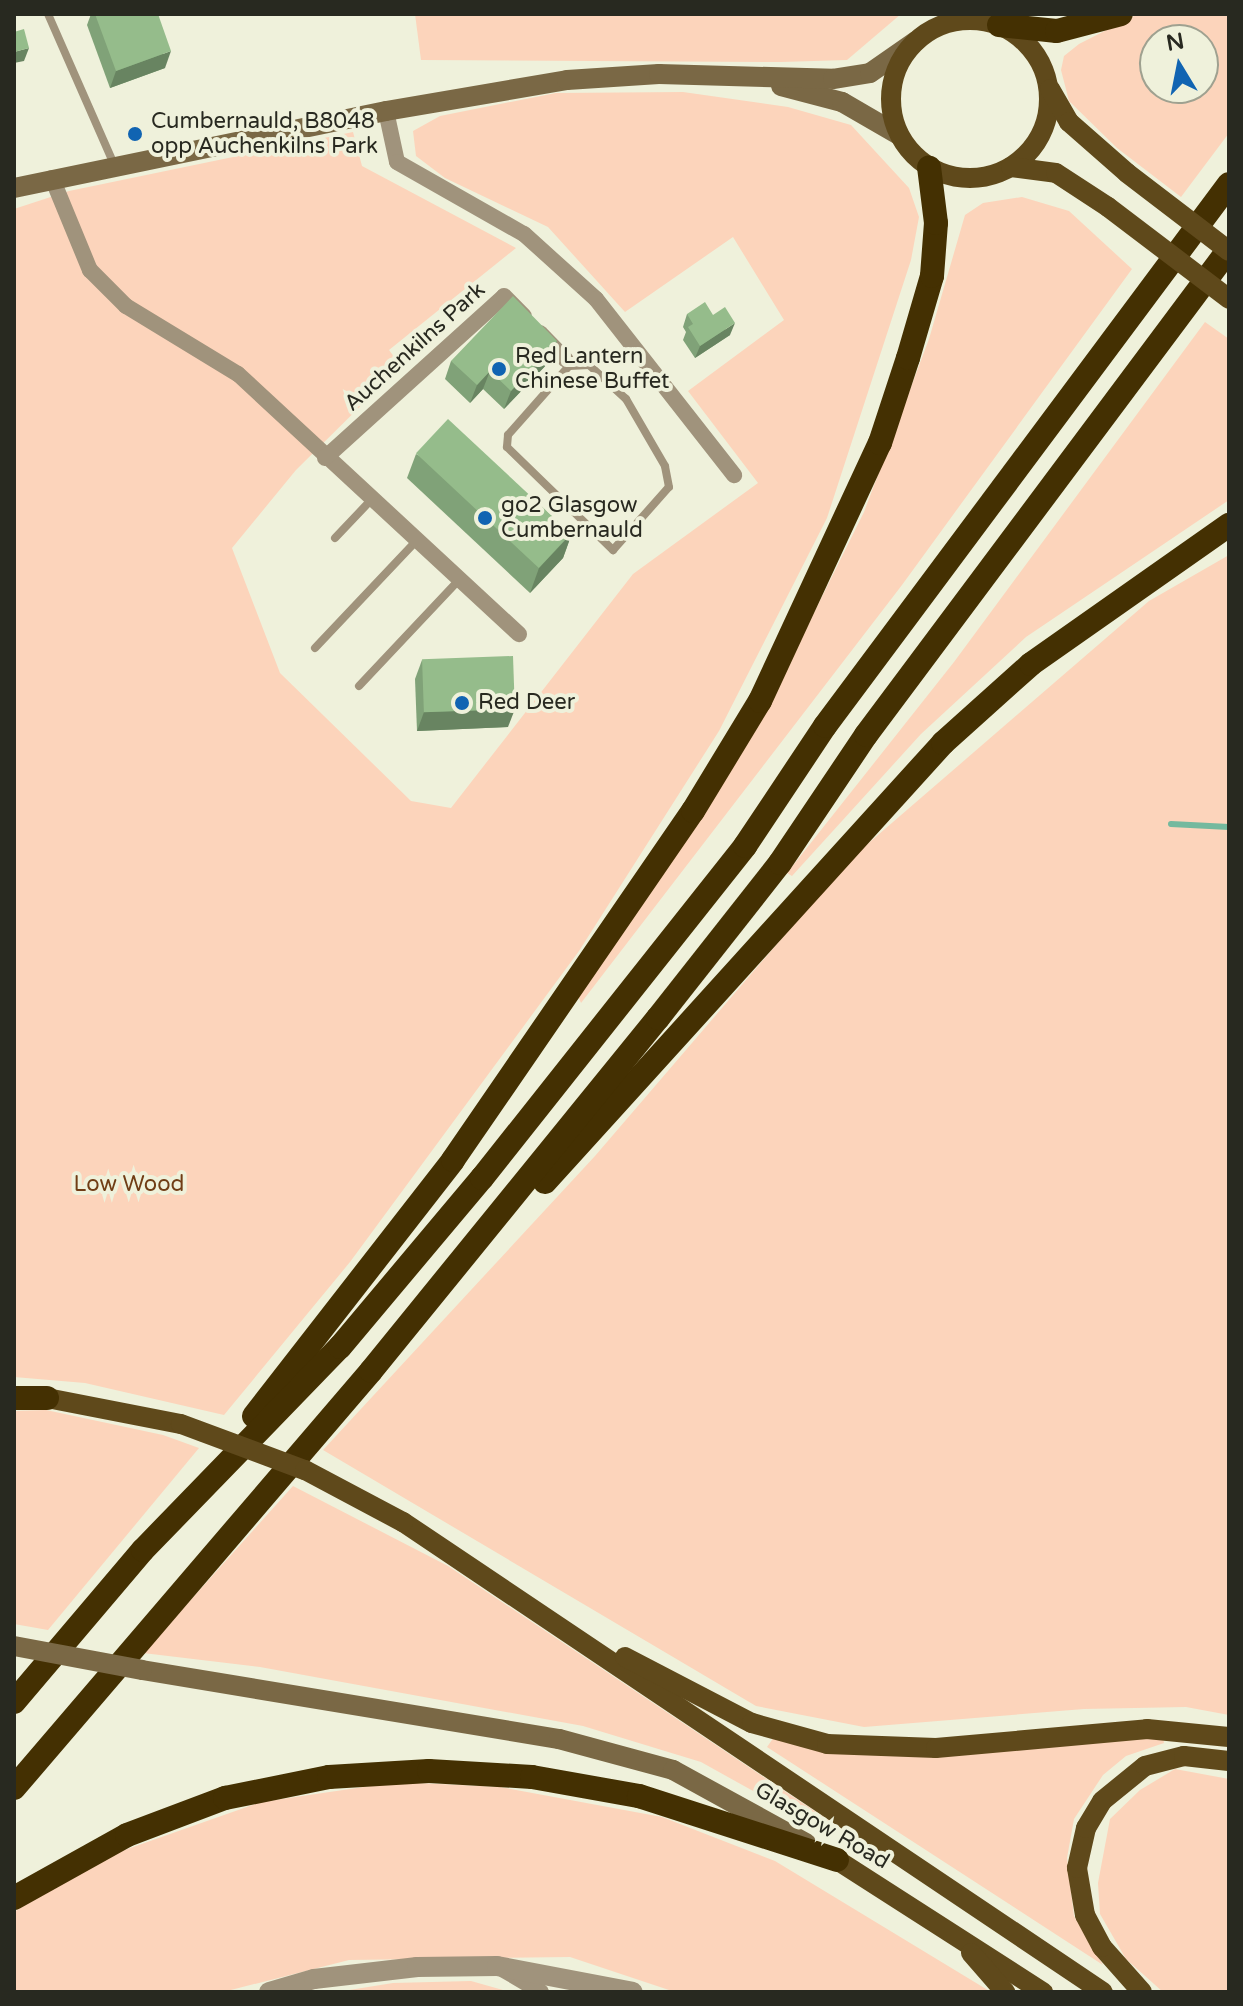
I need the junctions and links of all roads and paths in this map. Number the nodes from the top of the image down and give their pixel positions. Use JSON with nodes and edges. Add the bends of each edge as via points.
{"nodes":[{"id":1,"x":48,"y":14,"type":"edge"},
{"id":2,"x":1121,"y":14,"type":"edge"},
{"id":3,"x":999,"y":25,"type":"junction"},
{"id":4,"x":916,"y":41,"type":"junction"},
{"id":5,"x":750,"y":78,"type":"junction"},
{"id":6,"x":1048,"y":85,"type":"junction"},
{"id":7,"x":386,"y":111,"type":"junction"},
{"id":8,"x":899,"y":135,"type":"junction"},
{"id":9,"x":114,"y":164,"type":"junction"},
{"id":10,"x":929,"y":167,"type":"junction"},
{"id":11,"x":1011,"y":167,"type":"junction"},
{"id":12,"x":52,"y":178,"type":"junction"},
{"id":13,"x":1229,"y":184,"type":"edge"},
{"id":14,"x":14,"y":188,"type":"edge"},
{"id":15,"x":1229,"y":250,"type":"edge"},
{"id":16,"x":1229,"y":299,"type":"edge"},
{"id":17,"x":567,"y":363,"type":"junction"},
{"id":18,"x":325,"y":458,"type":"junction"},
{"id":19,"x":734,"y":475,"type":"dead end"},
{"id":20,"x":372,"y":499,"type":"junction"},
{"id":21,"x":1229,"y":525,"type":"edge"},
{"id":22,"x":335,"y":538,"type":"dead end"},
{"id":23,"x":417,"y":540,"type":"junction"},
{"id":24,"x":460,"y":579,"type":"junction"},
{"id":25,"x":519,"y":634,"type":"dead end"},
{"id":26,"x":315,"y":648,"type":"dead end"},
{"id":27,"x":359,"y":686,"type":"dead end"},
{"id":28,"x":371,"y":1371,"type":"junction"},
{"id":29,"x":14,"y":1396,"type":"edge"},
{"id":30,"x":47,"y":1398,"type":"joint"},
{"id":31,"x":143,"y":1550,"type":"junction"},
{"id":32,"x":516,"y":1597,"type":"junction"},
{"id":33,"x":14,"y":1646,"type":"edge"},
{"id":34,"x":14,"y":1702,"type":"edge"},
{"id":35,"x":1229,"y":1737,"type":"edge"},
{"id":36,"x":1229,"y":1761,"type":"edge"},
{"id":37,"x":14,"y":1788,"type":"edge"},
{"id":38,"x":837,"y":1860,"type":"junction"},
{"id":39,"x":14,"y":1898,"type":"edge"},
{"id":40,"x":954,"y":1934,"type":"junction"},
{"id":41,"x":497,"y":1966,"type":"junction"},
{"id":42,"x":626,"y":1991,"type":"edge"},
{"id":43,"x":269,"y":1992,"type":"edge"},
{"id":44,"x":541,"y":1992,"type":"edge"},
{"id":45,"x":1005,"y":1992,"type":"edge"},
{"id":46,"x":1043,"y":1992,"type":"edge"},
{"id":47,"x":1103,"y":1992,"type":"edge"},
{"id":48,"x":1142,"y":1992,"type":"edge"}],
"edges":[{"from":1,"to":9,"type":"lane"},
{"from":2,"to":3,"type":"highway","via":[[1057,31]]},
{"from":3,"to":4,"type":"main road","via":[[955,21]]},
{"from":3,"to":6,"type":"main road","via":[[1022,39],[1039,60]]},
{"from":4,"to":5,"type":"main road","via":[[870,73],[833,79]]},
{"from":4,"to":8,"type":"main road","via":[[892,85],[891,110]]},
{"from":5,"to":7,"type":"main road","via":[[659,74],[567,80]]},
{"from":5,"to":8,"type":"main road","via":[[842,102]]},
{"from":6,"to":11,"type":"main road","via":[[1042,131]]},
{"from":6,"to":15,"type":"main road","bridge":true,"via":[[1069,122]]},
{"from":7,"to":9,"type":"main road"},
{"from":7,"to":19,"type":"street","via":[[397,162],[524,234],[596,299]]},
{"from":8,"to":10,"type":"main road"},
{"from":9,"to":12,"type":"main road"},
{"from":10,"to":11,"type":"main road","via":[[970,178]]},
{"from":10,"to":31,"type":"highway","via":[[936,223],[932,276],[908,358],[868,471],[760,701],[693,811],[453,1160],[329,1324]]},
{"from":11,"to":16,"type":"main road","bridge":true,"via":[[1056,173]]},
{"from":12,"to":14,"type":"main road"},
{"from":12,"to":18,"type":"street","via":[[76,244],[108,288],[126,306],[238,374]]},
{"from":13,"to":31,"type":"highway","via":[[825,726],[745,846],[627,997],[340,1347]]},
{"from":15,"to":28,"type":"highway","via":[[866,735],[780,863]]},
{"from":17,"to":17,"type":"lane","via":[[508,435],[507,447],[613,550],[669,487],[665,466],[621,394],[589,365]]},
{"from":17,"to":18,"type":"street","name":"Auchenkilns Park","via":[[504,296]]},
{"from":18,"to":20,"type":"street"},
{"from":20,"to":22,"type":"lane"},
{"from":20,"to":23,"type":"street"},
{"from":21,"to":28,"type":"highway","via":[[1031,664],[943,743]]},
{"from":23,"to":24,"type":"street"},
{"from":23,"to":26,"type":"lane"},
{"from":24,"to":25,"type":"street"},
{"from":24,"to":27,"type":"lane"},
{"from":28,"to":37,"type":"highway"},
{"from":29,"to":30,"type":"highway"},
{"from":30,"to":32,"type":"main road","bridge":true,"via":[[181,1424],[305,1470],[403,1522]]},
{"from":31,"to":34,"type":"highway"},
{"from":32,"to":35,"type":"main road","via":[[721,1709],[827,1744],[936,1748],[1147,1729]]},
{"from":32,"to":47,"type":"main road"},
{"from":33,"to":38,"type":"main road","name":"Glasgow Road","bridge":true,"via":[[559,1739],[673,1770]]},
{"from":36,"to":48,"type":"main road","via":[[1184,1756],[1145,1766],[1102,1801],[1086,1828],[1077,1868],[1085,1915],[1102,1947]]},
{"from":38,"to":39,"type":"highway","via":[[639,1796],[532,1777],[429,1771],[329,1777],[225,1798],[127,1835]]},
{"from":38,"to":40,"type":"main road","name":"Glasgow Road"},
{"from":40,"to":45,"type":"main road"},
{"from":40,"to":46,"type":"main road","name":"Glasgow Road"},
{"from":41,"to":42,"type":"street"},
{"from":41,"to":43,"type":"street","via":[[314,1979]]},
{"from":41,"to":44,"type":"street"}]}
